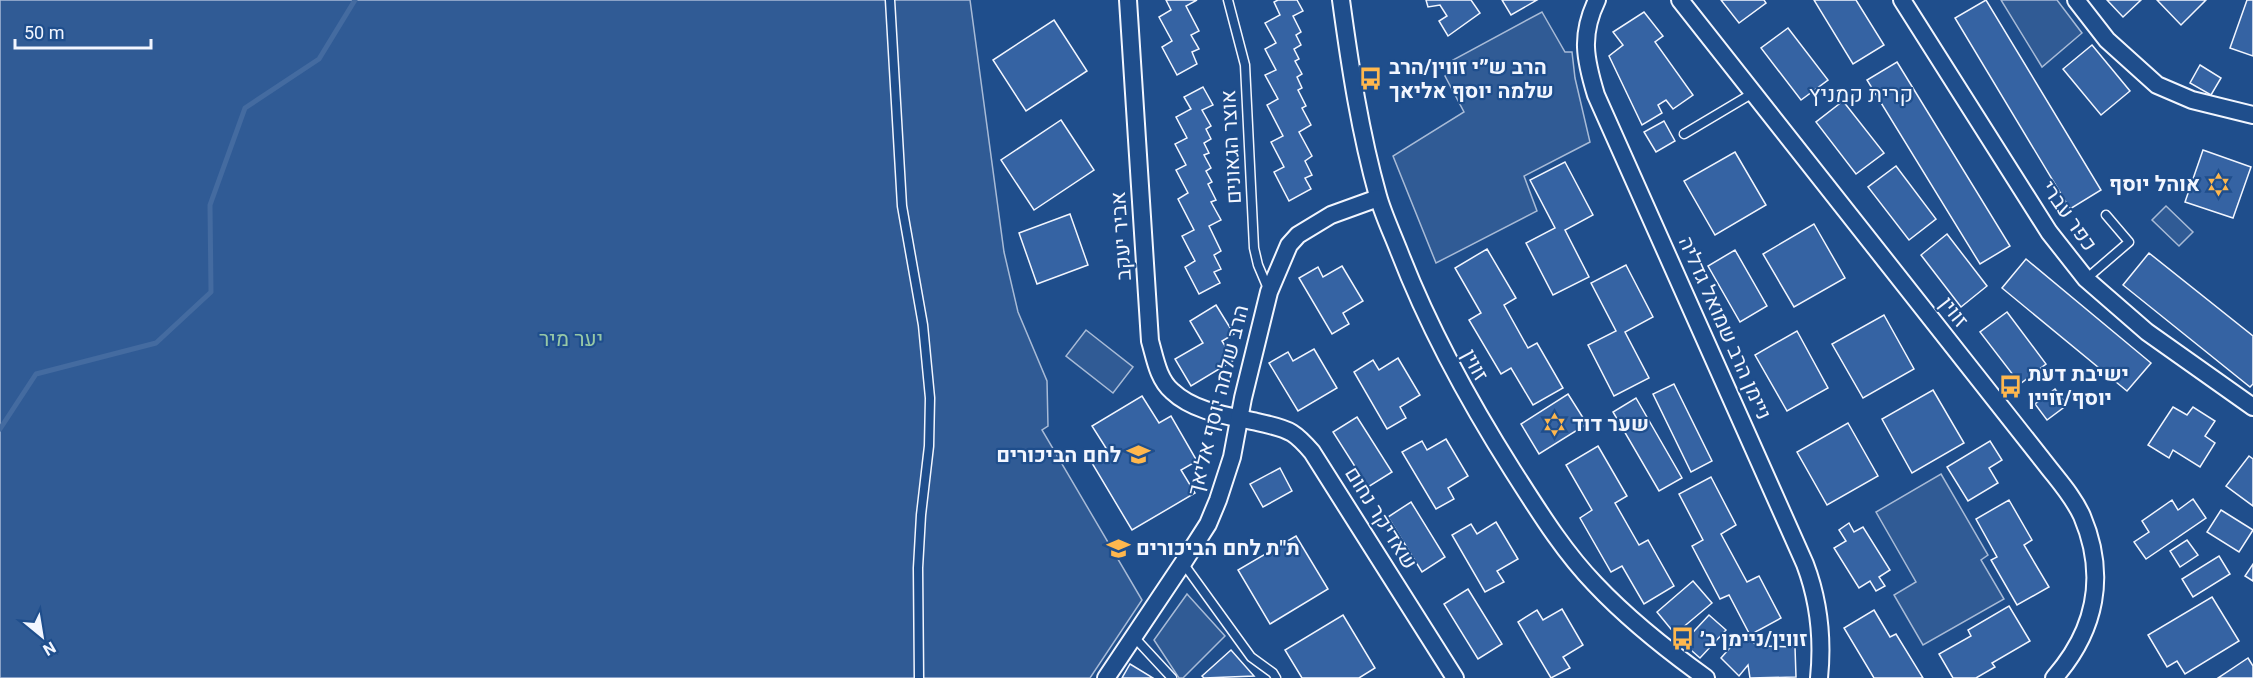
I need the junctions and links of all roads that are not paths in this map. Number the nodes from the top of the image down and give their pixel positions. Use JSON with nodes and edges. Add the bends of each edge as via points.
{"nodes":[{"id":1,"x":890,"y":0,"type":"edge"},
{"id":2,"x":1128,"y":0,"type":"edge"},
{"id":3,"x":1228,"y":0,"type":"edge"},
{"id":4,"x":1341,"y":0,"type":"edge"},
{"id":5,"x":1597,"y":0,"type":"edge"},
{"id":6,"x":1680,"y":0,"type":"edge"},
{"id":7,"x":1902,"y":0,"type":"edge"},
{"id":8,"x":2076,"y":0,"type":"edge"},
{"id":9,"x":1753,"y":93,"type":"junction"},
{"id":10,"x":2253,"y":115,"type":"edge"},
{"id":11,"x":1684,"y":134,"type":"dead end"},
{"id":12,"x":1378,"y":198,"type":"junction"},
{"id":13,"x":2106,"y":215,"type":"dead end"},
{"id":14,"x":2086,"y":279,"type":"junction"},
{"id":15,"x":1269,"y":292,"type":"junction"},
{"id":16,"x":2253,"y":407,"type":"edge"},
{"id":17,"x":1239,"y":418,"type":"junction"},
{"id":18,"x":1184,"y":563,"type":"junction"},
{"id":19,"x":1134,"y":637,"type":"junction"},
{"id":20,"x":919,"y":678,"type":"edge"},
{"id":21,"x":1106,"y":678,"type":"edge"},
{"id":22,"x":1172,"y":678,"type":"edge"},
{"id":23,"x":1276,"y":678,"type":"edge"},
{"id":24,"x":1455,"y":678,"type":"edge"},
{"id":25,"x":1706,"y":678,"type":"edge"},
{"id":26,"x":1819,"y":678,"type":"edge"},
{"id":27,"x":2054,"y":678,"type":"edge"}],
"edges":[{"from":1,"to":20,"type":"lane","via":[[902,206],[923,325],[930,398],[918,568]]},
{"from":2,"to":17,"type":"street","name":"אביר יעקב","via":[[1150,341],[1155,361],[1171,391],[1209,411]]},
{"from":3,"to":15,"type":"lane","name":"אוצר הגאונים","via":[[1245,65],[1254,248]]},
{"from":4,"to":12,"type":"street","name":"זווין","via":[[1357,102]]},
{"from":5,"to":26,"type":"street","name":"ניימן הרב שמואל גדליה","via":[[1587,25],[1585,47],[1596,95],[1814,587],[1819,613]]},
{"from":6,"to":9,"type":"street","name":"זווין"},
{"from":7,"to":14,"type":"street","name":"כפר עברי","via":[[2049,232]]},
{"from":8,"to":10,"type":"street","via":[[2107,40],[2157,85],[2192,100]]},
{"from":9,"to":11,"type":"lane"},
{"from":9,"to":27,"type":"street","name":"זווין","via":[[2045,463],[2081,515],[2095,563],[2096,588],[2091,617],[2080,642]]},
{"from":12,"to":15,"type":"street","name":"הרב שלמה יוסף אליאך","via":[[1331,215],[1298,235],[1289,245]]},
{"from":12,"to":25,"type":"street","name":"זווין","via":[[1444,356],[1526,493],[1596,585]]},
{"from":13,"to":14,"type":"lane","via":[[2129,242]]},
{"from":14,"to":16,"type":"street","name":"כפר עברי","via":[[2147,332]]},
{"from":15,"to":17,"type":"street","name":"הרב שלמה יוסף אליאך"},
{"from":17,"to":18,"type":"street","name":"הרב שלמה יוסף אליאך","via":[[1218,500]]},
{"from":17,"to":24,"type":"street","name":"שאדיקר נחום","via":[[1291,432],[1312,452]]},
{"from":18,"to":19,"type":"street","name":"הרב שלמה יוסף אליאך"},
{"from":18,"to":23,"type":"lane","via":[[1251,657]]},
{"from":19,"to":21,"type":"street","name":"הרב שלמה יוסף אליאך"},
{"from":19,"to":22,"type":"lane"}]}
